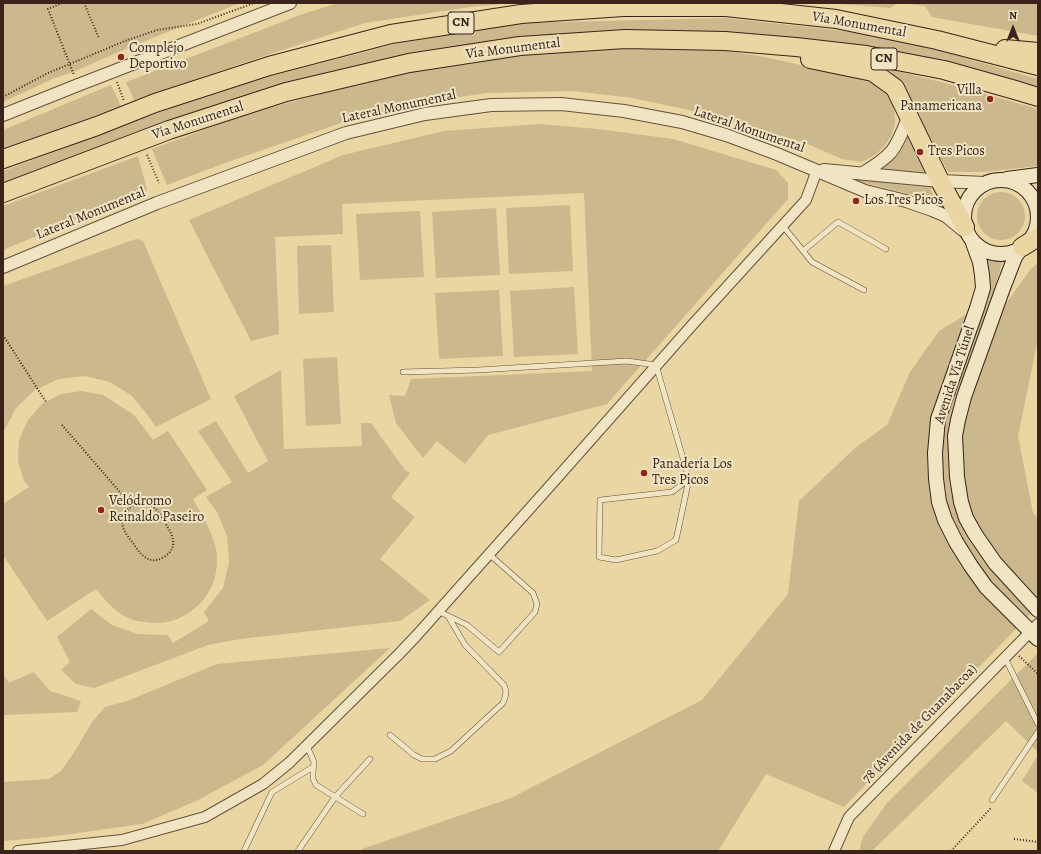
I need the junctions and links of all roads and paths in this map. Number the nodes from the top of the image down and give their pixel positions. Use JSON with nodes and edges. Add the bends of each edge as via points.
{"nodes":[{"id":1,"x":62,"y":3,"type":"edge"},
{"id":2,"x":84,"y":3,"type":"edge"},
{"id":3,"x":254,"y":3,"type":"edge"},
{"id":4,"x":290,"y":3,"type":"edge"},
{"id":5,"x":99,"y":38,"type":"dead end"},
{"id":6,"x":937,"y":40,"type":"junction"},
{"id":7,"x":725,"y":41,"type":"junction"},
{"id":8,"x":1038,"y":52,"type":"edge"},
{"id":9,"x":70,"y":64,"type":"junction"},
{"id":10,"x":1038,"y":66,"type":"edge"},
{"id":11,"x":117,"y":82,"type":"dead end"},
{"id":12,"x":78,"y":85,"type":"junction"},
{"id":13,"x":3,"y":97,"type":"edge"},
{"id":14,"x":1038,"y":97,"type":"edge"},
{"id":15,"x":124,"y":101,"type":"dead end"},
{"id":16,"x":3,"y":115,"type":"edge"},
{"id":17,"x":909,"y":115,"type":"junction"},
{"id":18,"x":147,"y":155,"type":"dead end"},
{"id":19,"x":3,"y":160,"type":"edge"},
{"id":20,"x":817,"y":170,"type":"junction"},
{"id":21,"x":864,"y":173,"type":"junction"},
{"id":22,"x":1038,"y":175,"type":"edge"},
{"id":23,"x":999,"y":180,"type":"junction"},
{"id":24,"x":940,"y":181,"type":"junction"},
{"id":25,"x":159,"y":183,"type":"dead end"},
{"id":26,"x":985,"y":183,"type":"junction"},
{"id":27,"x":3,"y":193,"type":"edge"},
{"id":28,"x":783,"y":226,"type":"junction"},
{"id":29,"x":1037,"y":233,"type":"edge"},
{"id":30,"x":968,"y":234,"type":"junction"},
{"id":31,"x":1022,"y":246,"type":"junction"},
{"id":32,"x":886,"y":249,"type":"dead end"},
{"id":33,"x":803,"y":251,"type":"junction"},
{"id":34,"x":3,"y":266,"type":"edge"},
{"id":35,"x":864,"y":290,"type":"dead end"},
{"id":36,"x":3,"y":335,"type":"edge"},
{"id":37,"x":656,"y":365,"type":"junction"},
{"id":38,"x":403,"y":372,"type":"dead end"},
{"id":39,"x":46,"y":402,"type":"dead end"},
{"id":40,"x":62,"y":425,"type":"dead end"},
{"id":41,"x":689,"y":479,"type":"junction"},
{"id":42,"x":132,"y":506,"type":"junction"},
{"id":43,"x":489,"y":554,"type":"junction"},
{"id":44,"x":1038,"y":610,"type":"edge"},
{"id":45,"x":438,"y":611,"type":"junction"},
{"id":46,"x":448,"y":616,"type":"junction"},
{"id":47,"x":1035,"y":631,"type":"edge"},
{"id":48,"x":1013,"y":650,"type":"junction"},
{"id":49,"x":1005,"y":658,"type":"junction"},
{"id":50,"x":1038,"y":674,"type":"edge"},
{"id":51,"x":1038,"y":724,"type":"edge"},
{"id":52,"x":1038,"y":732,"type":"edge"},
{"id":53,"x":390,"y":735,"type":"dead end"},
{"id":54,"x":307,"y":746,"type":"junction"},
{"id":55,"x":370,"y":758,"type":"dead end"},
{"id":56,"x":313,"y":767,"type":"junction"},
{"id":57,"x":335,"y":797,"type":"junction"},
{"id":58,"x":992,"y":803,"type":"joint"},
{"id":59,"x":363,"y":814,"type":"dead end"},
{"id":60,"x":1014,"y":839,"type":"dead end"},
{"id":61,"x":1038,"y":842,"type":"edge"},
{"id":62,"x":18,"y":851,"type":"edge"},
{"id":63,"x":244,"y":851,"type":"edge"},
{"id":64,"x":298,"y":851,"type":"edge"},
{"id":65,"x":834,"y":851,"type":"edge"},
{"id":66,"x":951,"y":851,"type":"edge"}],
"edges":[{"from":1,"to":9,"type":"path","via":[[48,9]]},
{"from":2,"to":5,"type":"path"},
{"from":3,"to":9,"type":"path","via":[[197,24],[157,30]]},
{"from":4,"to":12,"type":"street"},
{"from":6,"to":8,"type":"highway"},
{"from":6,"to":10,"type":"highway","name":"Vía Monumental","number":"CN"},
{"from":6,"to":19,"type":"highway","name":"Vía Monumental","number":"CN","via":[[836,19],[726,7],[623,7],[521,14],[391,34],[269,66],[156,103]]},
{"from":7,"to":14,"type":"highway","name":"Vía Monumental","number":"CN","via":[[866,55],[944,70]]},
{"from":7,"to":17,"type":"highway","via":[[873,72],[895,88]]},
{"from":7,"to":27,"type":"highway","name":"Vía Monumental","number":"CN","via":[[625,39],[520,46],[409,63],[286,92],[169,130]]},
{"from":9,"to":12,"type":"path"},
{"from":9,"to":13,"type":"path"},
{"from":11,"to":15,"type":"path"},
{"from":12,"to":16,"type":"street"},
{"from":17,"to":21,"type":"street","via":[[903,132],[891,152]]},
{"from":17,"to":24,"type":"highway"},
{"from":18,"to":25,"type":"path"},
{"from":20,"to":21,"type":"street","name":"Lateral Monumental"},
{"from":20,"to":28,"type":"street","via":[[806,200]]},
{"from":20,"to":30,"type":"street","name":"Lateral Monumental","via":[[865,191],[932,210],[946,216]]},
{"from":20,"to":34,"type":"street","name":"Lateral Monumental","via":[[726,135],[682,122],[624,111],[561,104],[490,105],[425,114],[346,133],[157,203]]},
{"from":21,"to":24,"type":"street","name":"Lateral Monumental"},
{"from":22,"to":23,"type":"main road"},
{"from":23,"to":26,"type":"main road"},
{"from":23,"to":29,"type":"main road","via":[[1012,181],[1032,196],[1037,208]]},
{"from":24,"to":26,"type":"street","name":"Lateral Monumental"},
{"from":24,"to":30,"type":"highway"},
{"from":26,"to":30,"type":"main road","via":[[972,193],[965,206],[963,217]]},
{"from":28,"to":33,"type":"lane"},
{"from":28,"to":37,"type":"street"},
{"from":29,"to":31,"type":"highway"},
{"from":30,"to":31,"type":"main road","via":[[982,248],[993,253],[1005,253]]},
{"from":30,"to":47,"type":"main road","name":"Avenida Vía Túnel","via":[[980,262],[983,288],[938,419],[934,453],[936,480],[943,514],[956,542],[978,577]]},
{"from":31,"to":44,"type":"main road","name":"Avenida Vía Túnel","via":[[1015,257],[991,320],[964,397],[955,436],[957,477],[966,518],[995,563]]},
{"from":32,"to":33,"type":"lane","via":[[838,222]]},
{"from":33,"to":35,"type":"lane","via":[[812,262]]},
{"from":36,"to":39,"type":"path"},
{"from":37,"to":38,"type":"lane","via":[[627,361]]},
{"from":37,"to":41,"type":"lane"},
{"from":37,"to":43,"type":"street"},
{"from":40,"to":42,"type":"path"},
{"from":41,"to":41,"type":"lane","via":[[672,492],[600,500],[599,556],[616,560],[657,551],[676,540]]},
{"from":42,"to":42,"type":"path","via":[[123,519],[125,532],[146,558],[152,560],[165,556],[173,546],[173,534],[152,506],[147,503]]},
{"from":43,"to":45,"type":"street"},
{"from":43,"to":46,"type":"lane","via":[[533,593],[537,604],[535,612],[499,652],[467,625]]},
{"from":45,"to":46,"type":"lane"},
{"from":45,"to":54,"type":"street"},
{"from":46,"to":53,"type":"lane","via":[[465,645],[504,685],[506,697],[503,703],[451,751],[435,758],[414,755]]},
{"from":47,"to":48,"type":"street","name":"78 (Avenida de Guanabacoa)"},
{"from":48,"to":49,"type":"street","name":"78 (Avenida de Guanabacoa)"},
{"from":48,"to":50,"type":"path"},
{"from":49,"to":51,"type":"lane"},
{"from":49,"to":65,"type":"street","name":"78 (Avenida de Guanabacoa)","via":[[849,817]]},
{"from":52,"to":58,"type":"lane"},
{"from":54,"to":56,"type":"lane","via":[[314,762]]},
{"from":54,"to":62,"type":"street","via":[[263,784],[205,817],[122,840]]},
{"from":55,"to":57,"type":"lane"},
{"from":56,"to":57,"type":"lane","via":[[316,785]]},
{"from":56,"to":63,"type":"lane","via":[[272,792]]},
{"from":57,"to":59,"type":"lane"},
{"from":57,"to":64,"type":"lane"},
{"from":58,"to":66,"type":"path"},
{"from":60,"to":61,"type":"path"}]}
